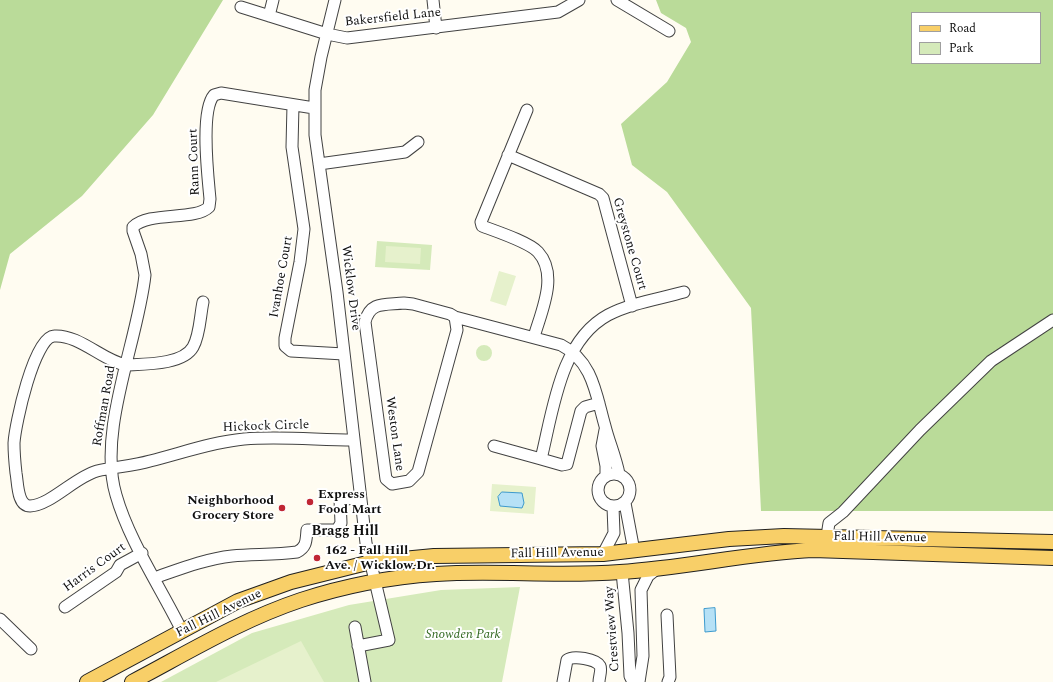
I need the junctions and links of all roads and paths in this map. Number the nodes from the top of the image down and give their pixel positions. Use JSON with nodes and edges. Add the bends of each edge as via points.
{"nodes":[{"id":1,"x":274,"y":0,"type":"edge"},
{"id":2,"x":335,"y":0,"type":"edge"},
{"id":3,"x":433,"y":0,"type":"edge"},
{"id":4,"x":579,"y":0,"type":"edge"},
{"id":5,"x":617,"y":0,"type":"edge"},
{"id":6,"x":241,"y":7,"type":"dead end"},
{"id":7,"x":269,"y":16,"type":"junction"},
{"id":8,"x":436,"y":28,"type":"junction"},
{"id":9,"x":668,"y":31,"type":"dead end"},
{"id":10,"x":327,"y":34,"type":"junction"},
{"id":11,"x":293,"y":105,"type":"junction"},
{"id":12,"x":314,"y":108,"type":"junction"},
{"id":13,"x":527,"y":110,"type":"dead end"},
{"id":14,"x":418,"y":142,"type":"dead end"},
{"id":15,"x":508,"y":155,"type":"junction"},
{"id":16,"x":319,"y":164,"type":"junction"},
{"id":17,"x":137,"y":223,"type":"joint"},
{"id":18,"x":684,"y":292,"type":"dead end"},
{"id":19,"x":203,"y":302,"type":"dead end"},
{"id":20,"x":632,"y":306,"type":"junction"},
{"id":21,"x":455,"y":317,"type":"junction"},
{"id":22,"x":1053,"y":320,"type":"edge"},
{"id":23,"x":534,"y":337,"type":"junction"},
{"id":24,"x":573,"y":351,"type":"junction"},
{"id":25,"x":344,"y":354,"type":"junction"},
{"id":26,"x":126,"y":365,"type":"junction"},
{"id":27,"x":599,"y":403,"type":"junction"},
{"id":28,"x":605,"y":427,"type":"junction"},
{"id":29,"x":354,"y":440,"type":"junction"},
{"id":30,"x":494,"y":446,"type":"dead end"},
{"id":31,"x":541,"y":459,"type":"junction"},
{"id":32,"x":111,"y":469,"type":"junction"},
{"id":33,"x":619,"y":474,"type":"junction"},
{"id":34,"x":606,"y":476,"type":"junction"},
{"id":35,"x":360,"y":497,"type":"junction"},
{"id":36,"x":625,"y":502,"type":"junction"},
{"id":37,"x":613,"y":507,"type":"junction"},
{"id":38,"x":827,"y":536,"type":"junction"},
{"id":39,"x":1053,"y":542,"type":"edge"},
{"id":40,"x":634,"y":551,"type":"junction"},
{"id":41,"x":142,"y":553,"type":"junction"},
{"id":42,"x":603,"y":554,"type":"junction"},
{"id":43,"x":1053,"y":558,"type":"edge"},
{"id":44,"x":371,"y":562,"type":"junction"},
{"id":45,"x":658,"y":568,"type":"junction"},
{"id":46,"x":622,"y":572,"type":"junction"},
{"id":47,"x":154,"y":578,"type":"junction"},
{"id":48,"x":376,"y":581,"type":"junction"},
{"id":49,"x":66,"y":607,"type":"dead end"},
{"id":50,"x":667,"y":615,"type":"dead end"},
{"id":51,"x":0,"y":619,"type":"edge"},
{"id":52,"x":354,"y":627,"type":"dead end"},
{"id":53,"x":182,"y":631,"type":"junction"},
{"id":54,"x":358,"y":646,"type":"junction"},
{"id":55,"x":31,"y":649,"type":"dead end"},
{"id":56,"x":87,"y":682,"type":"edge"},
{"id":57,"x":132,"y":682,"type":"edge"},
{"id":58,"x":365,"y":682,"type":"edge"},
{"id":59,"x":563,"y":682,"type":"edge"},
{"id":60,"x":598,"y":682,"type":"edge"},
{"id":61,"x":633,"y":682,"type":"edge"},
{"id":62,"x":639,"y":682,"type":"edge"},
{"id":63,"x":668,"y":682,"type":"edge"}],
"edges":[{"from":1,"to":7,"type":"street"},
{"from":2,"to":10,"type":"street","name":"Wicklow Drive"},
{"from":3,"to":8,"type":"street"},
{"from":4,"to":8,"type":"street","name":"Bakersfield Lane","via":[[558,12]]},
{"from":5,"to":9,"type":"street"},
{"from":6,"to":7,"type":"street","name":"Bakersfield Lane"},
{"from":7,"to":10,"type":"street","name":"Bakersfield Lane"},
{"from":8,"to":10,"type":"street","name":"Bakersfield Lane","via":[[350,38]]},
{"from":10,"to":12,"type":"street","name":"Wicklow Drive","via":[[317,77]]},
{"from":11,"to":12,"type":"street","name":"Rann Court"},
{"from":11,"to":17,"type":"street","name":"Rann Court","via":[[221,93],[214,95],[208,106],[206,148],[209,207],[200,212]]},
{"from":11,"to":25,"type":"street","name":"Ivanhoe Court","via":[[292,147],[304,229],[285,346],[290,351]]},
{"from":12,"to":16,"type":"street","name":"Wicklow Drive"},
{"from":13,"to":15,"type":"street"},
{"from":14,"to":16,"type":"street","via":[[405,152]]},
{"from":15,"to":20,"type":"street","name":"Greystone Court","via":[[603,198]]},
{"from":15,"to":23,"type":"street","via":[[480,222],[482,226],[530,246],[538,252],[546,267],[548,288]]},
{"from":16,"to":25,"type":"street","name":"Wicklow Drive"},
{"from":17,"to":26,"type":"street","name":"Roffman Road","via":[[133,231],[145,275]]},
{"from":18,"to":20,"type":"street","name":"Greystone Court"},
{"from":19,"to":26,"type":"street","via":[[195,341],[182,358]]},
{"from":20,"to":24,"type":"street","name":"Greystone Court","via":[[597,322]]},
{"from":21,"to":21,"type":"street","name":"Weston Lane","via":[[408,304],[374,306],[368,311],[365,322],[385,472],[386,479],[392,484],[409,481],[418,472],[457,330]]},
{"from":21,"to":23,"type":"street","name":"Weston Lane"},
{"from":22,"to":38,"type":"street","via":[[991,361],[920,430],[843,512],[829,523]]},
{"from":23,"to":24,"type":"street","name":"Weston Lane"},
{"from":24,"to":27,"type":"street","name":"Weston Lane","via":[[592,378]]},
{"from":24,"to":31,"type":"street","name":"Greystone Court","via":[[564,369]]},
{"from":25,"to":29,"type":"street","name":"Wicklow Drive"},
{"from":26,"to":32,"type":"street","name":"Roffman Road","via":[[113,430]]},
{"from":26,"to":32,"type":"street","name":"Hickock Circle","via":[[73,340],[50,336],[40,349],[28,380],[14,443],[19,490],[24,505],[30,506],[44,501],[88,474]]},
{"from":27,"to":28,"type":"street","name":"Weston Lane"},
{"from":27,"to":31,"type":"street","via":[[585,407],[581,411],[567,464]]},
{"from":28,"to":33,"type":"street","name":"Weston Lane"},
{"from":28,"to":34,"type":"street","name":"Weston Lane","via":[[602,446]]},
{"from":29,"to":32,"type":"street","name":"Hickock Circle","via":[[246,439],[219,442],[150,462]]},
{"from":29,"to":35,"type":"street","name":"Wicklow Drive"},
{"from":30,"to":31,"type":"street"},
{"from":32,"to":41,"type":"street","name":"Roffman Road","via":[[116,495],[125,520]]},
{"from":33,"to":34,"type":"street"},
{"from":33,"to":36,"type":"street","name":"Weston Lane","via":[[627,480],[630,489]]},
{"from":34,"to":37,"type":"street","via":[[599,483],[598,494],[603,503]]},
{"from":35,"to":44,"type":"street","name":"Wicklow Drive"},
{"from":35,"to":47,"type":"street","via":[[340,500],[341,523],[338,530],[306,530],[306,544],[302,550],[214,559]]},
{"from":36,"to":37,"type":"street"},
{"from":36,"to":40,"type":"street","name":"Weston Lane"},
{"from":37,"to":42,"type":"street","via":[[614,533]]},
{"from":38,"to":39,"type":"main road","name":"Fall Hill Avenue"},
{"from":38,"to":40,"type":"main road","name":"Fall Hill Avenue","via":[[757,537]]},
{"from":40,"to":42,"type":"main road","name":"Fall Hill Avenue"},
{"from":40,"to":46,"type":"main road"},
{"from":41,"to":47,"type":"street","name":"Roffman Road"},
{"from":41,"to":49,"type":"street","name":"Harris Court","via":[[120,564],[116,572]]},
{"from":42,"to":44,"type":"main road","name":"Fall Hill Avenue","via":[[434,556]]},
{"from":43,"to":45,"type":"main road","name":"Fall Hill Avenue","via":[[813,550],[778,551]]},
{"from":44,"to":48,"type":"street","name":"Wicklow Drive"},
{"from":44,"to":53,"type":"main road","name":"Fall Hill Avenue","via":[[255,594]]},
{"from":45,"to":46,"type":"main road","name":"Fall Hill Avenue"},
{"from":45,"to":62,"type":"street","name":"Crestview Way","via":[[648,576],[641,590],[643,656]]},
{"from":46,"to":48,"type":"main road","name":"Fall Hill Avenue","via":[[456,573]]},
{"from":46,"to":61,"type":"street","name":"Crestview Way","via":[[630,676]]},
{"from":47,"to":53,"type":"street","name":"Roffman Road"},
{"from":48,"to":54,"type":"street","via":[[389,640]]},
{"from":48,"to":57,"type":"main road","name":"Fall Hill Avenue","via":[[307,598],[267,613]]},
{"from":50,"to":63,"type":"street","via":[[670,676]]},
{"from":51,"to":55,"type":"street"},
{"from":52,"to":54,"type":"street"},
{"from":53,"to":56,"type":"main road","name":"Fall Hill Avenue"},
{"from":54,"to":58,"type":"street"},
{"from":59,"to":60,"type":"street","via":[[567,660],[576,657],[600,665]]}]}
